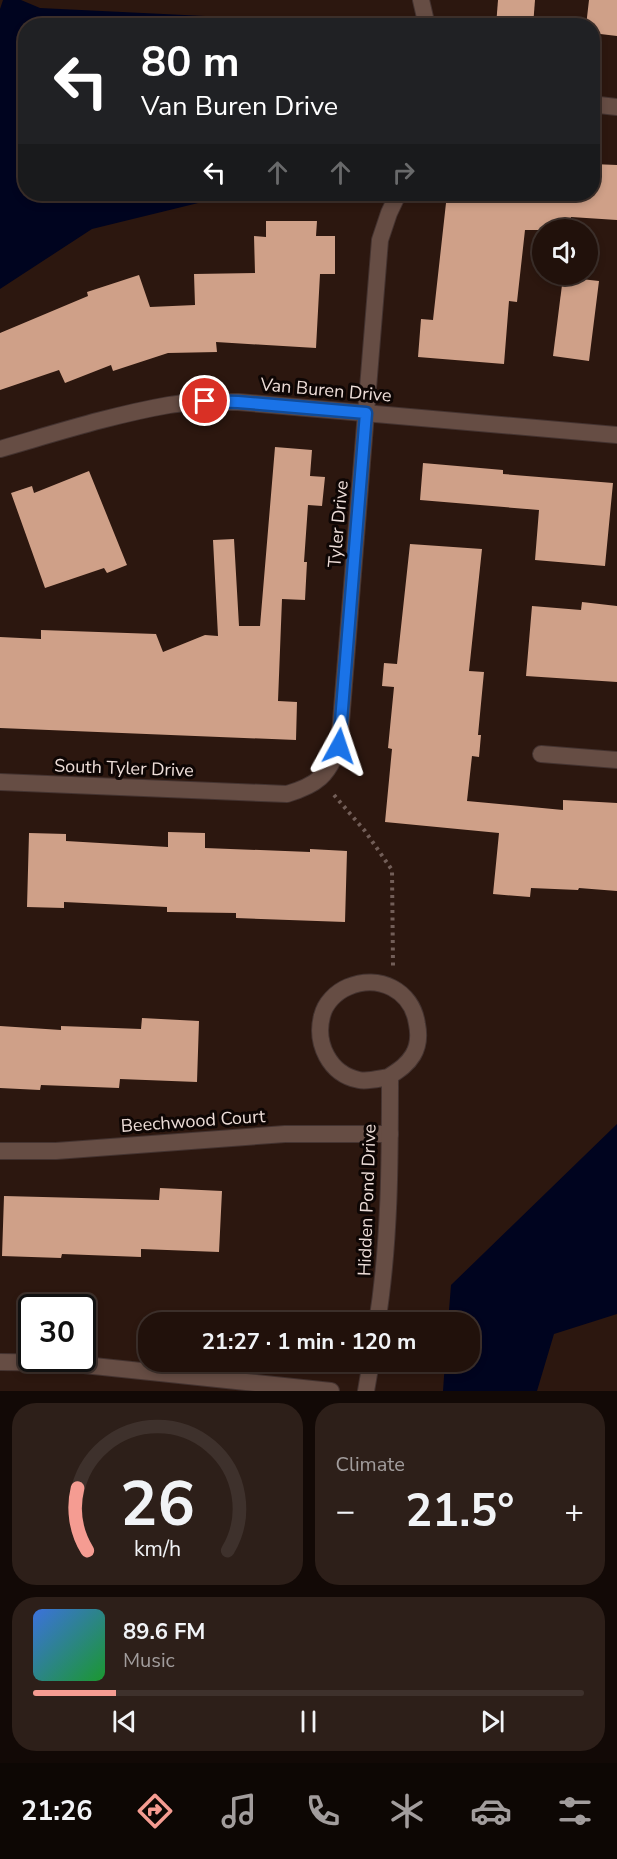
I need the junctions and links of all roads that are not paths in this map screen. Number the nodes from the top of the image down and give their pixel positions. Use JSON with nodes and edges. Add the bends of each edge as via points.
{"nodes":[{"id":1,"x":420,"y":0,"type":"edge"},
{"id":2,"x":425,"y":18,"type":"edge"},
{"id":3,"x":600,"y":105,"type":"edge"},
{"id":4,"x":617,"y":107,"type":"edge"},
{"id":5,"x":395,"y":201,"type":"edge"},
{"id":6,"x":366,"y":413,"type":"junction"},
{"id":7,"x":617,"y":435,"type":"edge"},
{"id":8,"x":0,"y":449,"type":"edge"},
{"id":9,"x":541,"y":754,"type":"dead end"},
{"id":10,"x":617,"y":760,"type":"edge"},
{"id":11,"x":0,"y":782,"type":"edge"},
{"id":12,"x":247,"y":793,"type":"joint"},
{"id":13,"x":390,"y":1077,"type":"junction"},
{"id":14,"x":390,"y":1134,"type":"junction"},
{"id":15,"x":0,"y":1151,"type":"edge"},
{"id":16,"x":379,"y":1312,"type":"edge"},
{"id":17,"x":0,"y":1362,"type":"edge"},
{"id":18,"x":369,"y":1372,"type":"edge"},
{"id":19,"x":331,"y":1391,"type":"edge"},
{"id":20,"x":366,"y":1391,"type":"edge"}],
"edges":[{"from":1,"to":2,"type":"street"},
{"from":3,"to":4,"type":"street"},
{"from":5,"to":6,"type":"street","name":"Tyler Drive","via":[[380,240]]},
{"from":6,"to":7,"type":"street","name":"Van Buren Drive"},
{"from":6,"to":8,"type":"street","name":"Van Buren Drive","via":[[238,402],[171,404]]},
{"from":6,"to":12,"type":"street","name":"Tyler Drive","via":[[339,746],[321,778],[307,788],[287,794]]},
{"from":9,"to":10,"type":"street"},
{"from":11,"to":12,"type":"street","name":"South Tyler Drive"},
{"from":13,"to":13,"type":"street","via":[[414,1053],[419,1036],[416,1012],[392,987],[358,983],[342,990],[322,1013],[322,1048],[343,1074],[359,1080]]},
{"from":13,"to":14,"type":"street","name":"Hidden Pond Drive"},
{"from":14,"to":15,"type":"street","name":"Beechwood Court","via":[[285,1134],[57,1151]]},
{"from":14,"to":16,"type":"street","name":"Hidden Pond Drive"},
{"from":17,"to":19,"type":"street","via":[[65,1363]]},
{"from":18,"to":20,"type":"street"}]}
